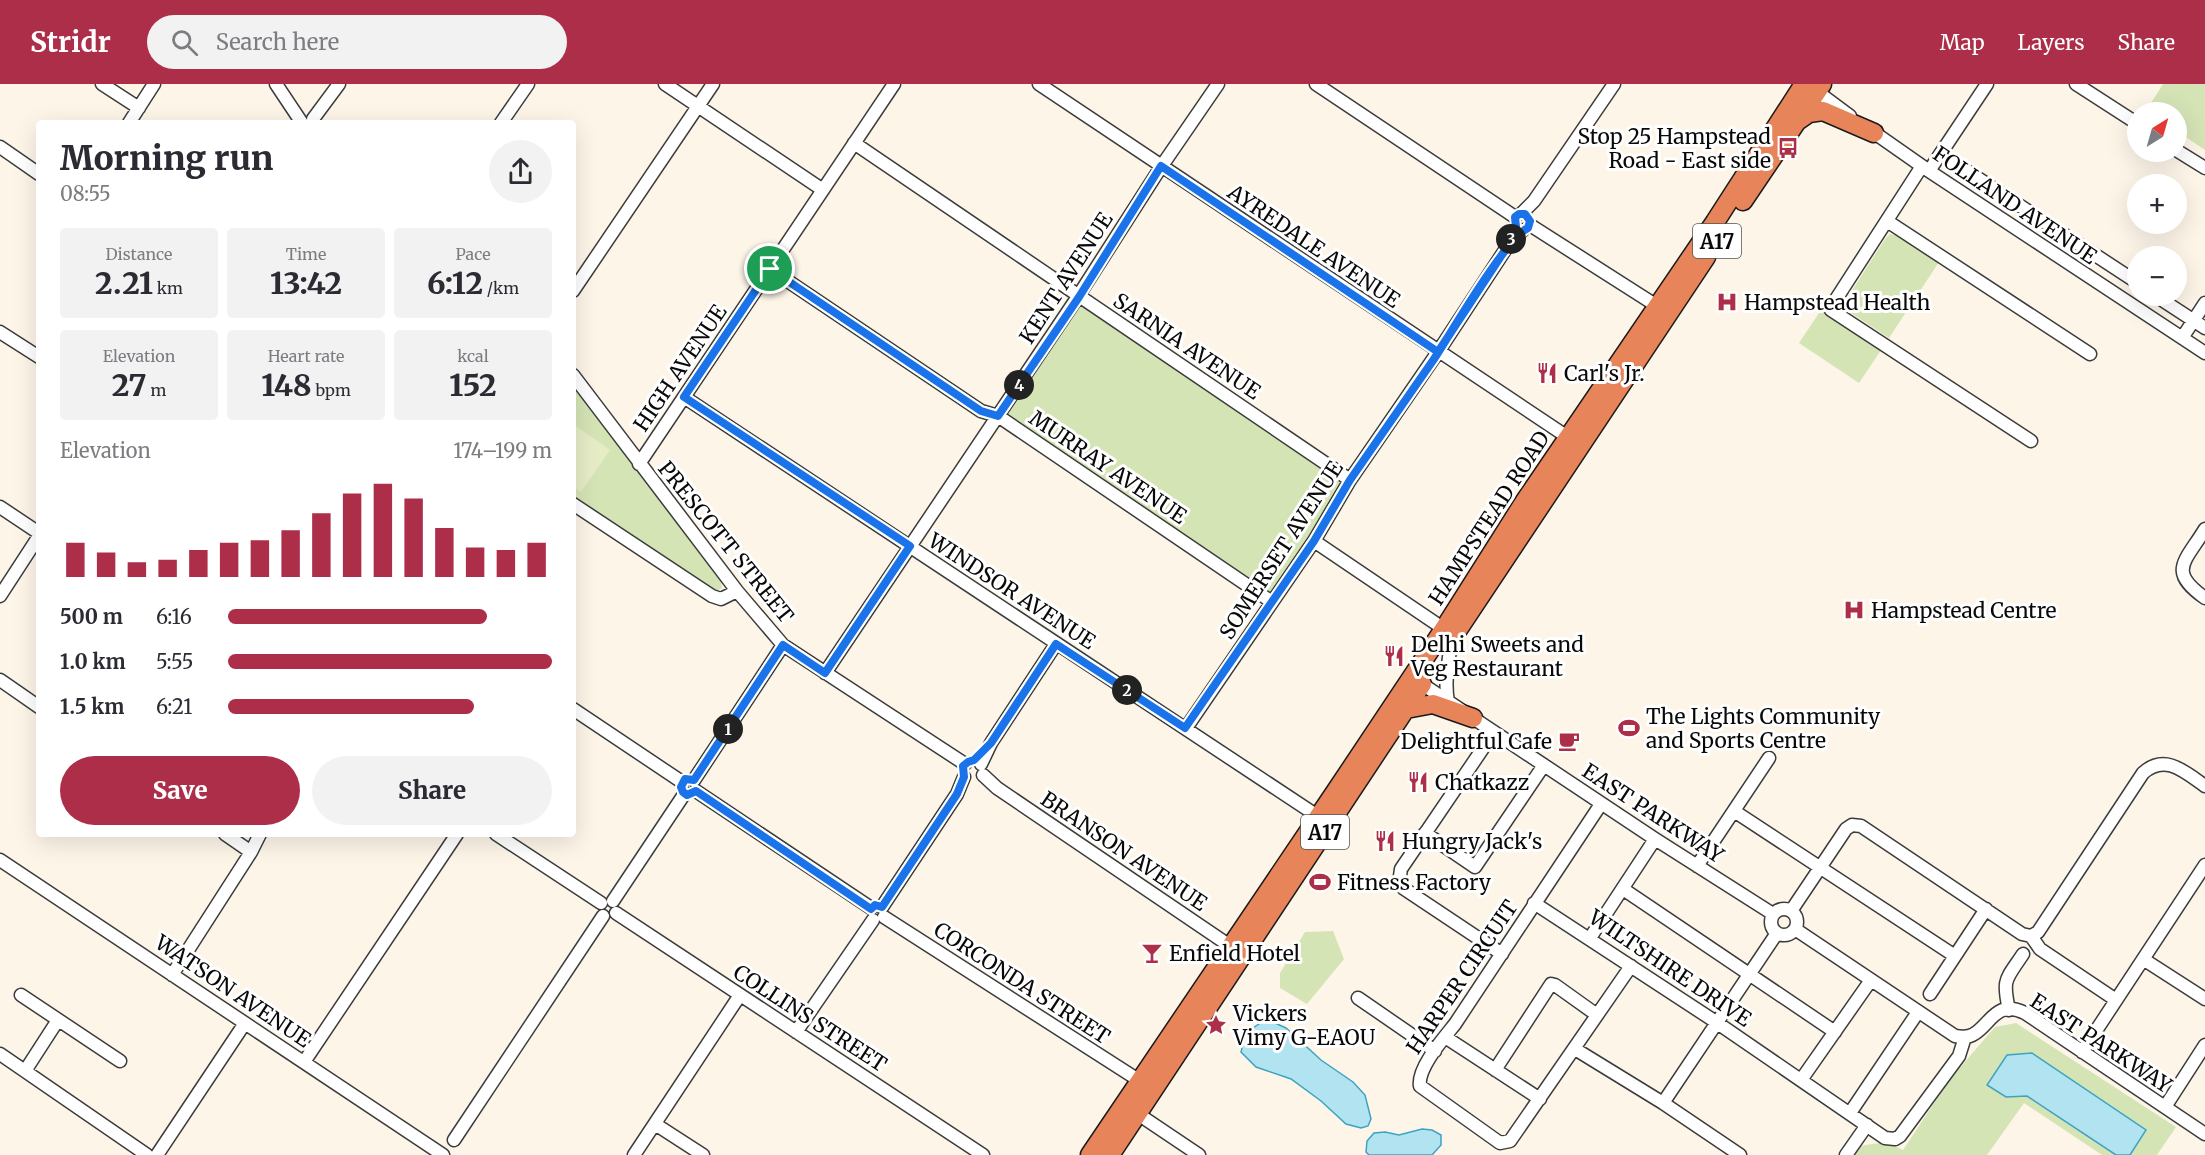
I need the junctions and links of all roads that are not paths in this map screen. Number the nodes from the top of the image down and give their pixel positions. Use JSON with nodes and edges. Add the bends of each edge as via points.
{"nodes":[{"id":1,"x":102,"y":84,"type":"edge"},
{"id":2,"x":154,"y":84,"type":"edge"},
{"id":3,"x":276,"y":84,"type":"edge"},
{"id":4,"x":339,"y":84,"type":"edge"},
{"id":5,"x":528,"y":84,"type":"edge"},
{"id":6,"x":665,"y":84,"type":"edge"},
{"id":7,"x":713,"y":84,"type":"edge"},
{"id":8,"x":894,"y":84,"type":"edge"},
{"id":9,"x":1039,"y":84,"type":"edge"},
{"id":10,"x":1218,"y":84,"type":"edge"},
{"id":11,"x":1316,"y":84,"type":"edge"},
{"id":12,"x":1987,"y":84,"type":"edge"},
{"id":13,"x":2076,"y":84,"type":"edge"},
{"id":14,"x":1609,"y":86,"type":"edge"},
{"id":15,"x":1813,"y":86,"type":"edge"},
{"id":16,"x":698,"y":106,"type":"junction"},
{"id":17,"x":139,"y":108,"type":"junction"},
{"id":18,"x":2127,"y":117,"type":"edge"},
{"id":19,"x":131,"y":120,"type":"edge"},
{"id":20,"x":309,"y":120,"type":"edge"},
{"id":21,"x":313,"y":120,"type":"edge"},
{"id":22,"x":503,"y":120,"type":"edge"},
{"id":23,"x":1798,"y":120,"type":"junction"},
{"id":24,"x":1874,"y":133,"type":"junction"},
{"id":25,"x":854,"y":143,"type":"junction"},
{"id":26,"x":1,"y":152,"type":"edge"},
{"id":27,"x":1941,"y":154,"type":"junction"},
{"id":28,"x":2187,"y":157,"type":"edge"},
{"id":29,"x":1161,"y":166,"type":"junction"},
{"id":30,"x":2205,"y":168,"type":"edge"},
{"id":31,"x":1926,"y":169,"type":"junction"},
{"id":32,"x":36,"y":172,"type":"edge"},
{"id":33,"x":823,"y":190,"type":"junction"},
{"id":34,"x":1522,"y":221,"type":"junction"},
{"id":35,"x":1887,"y":221,"type":"junction"},
{"id":36,"x":770,"y":269,"type":"junction"},
{"id":37,"x":2127,"y":276,"type":"edge"},
{"id":38,"x":576,"y":287,"type":"edge"},
{"id":39,"x":1079,"y":297,"type":"junction"},
{"id":40,"x":2205,"y":303,"type":"edge"},
{"id":41,"x":2172,"y":306,"type":"edge"},
{"id":42,"x":1663,"y":310,"type":"junction"},
{"id":43,"x":2194,"y":320,"type":"junction"},
{"id":44,"x":2205,"y":328,"type":"edge"},
{"id":45,"x":0,"y":332,"type":"edge"},
{"id":46,"x":2182,"y":338,"type":"junction"},
{"id":47,"x":1438,"y":352,"type":"junction"},
{"id":48,"x":2205,"y":353,"type":"edge"},
{"id":49,"x":2090,"y":354,"type":"dead end"},
{"id":50,"x":36,"y":355,"type":"edge"},
{"id":51,"x":576,"y":379,"type":"edge"},
{"id":52,"x":684,"y":397,"type":"junction"},
{"id":53,"x":998,"y":416,"type":"junction"},
{"id":54,"x":2031,"y":441,"type":"dead end"},
{"id":55,"x":1574,"y":442,"type":"junction"},
{"id":56,"x":639,"y":464,"type":"junction"},
{"id":57,"x":1350,"y":480,"type":"junction"},
{"id":58,"x":576,"y":506,"type":"edge"},
{"id":59,"x":0,"y":507,"type":"edge"},
{"id":60,"x":2205,"y":529,"type":"edge"},
{"id":61,"x":36,"y":532,"type":"edge"},
{"id":62,"x":36,"y":539,"type":"edge"},
{"id":63,"x":1314,"y":541,"type":"junction"},
{"id":64,"x":910,"y":546,"type":"junction"},
{"id":65,"x":737,"y":591,"type":"junction"},
{"id":66,"x":0,"y":596,"type":"edge"},
{"id":67,"x":2205,"y":598,"type":"edge"},
{"id":68,"x":1272,"y":602,"type":"junction"},
{"id":69,"x":1450,"y":635,"type":"junction"},
{"id":70,"x":1056,"y":644,"type":"junction"},
{"id":71,"x":783,"y":645,"type":"junction"},
{"id":72,"x":825,"y":673,"type":"junction"},
{"id":73,"x":0,"y":680,"type":"edge"},
{"id":74,"x":1422,"y":684,"type":"junction"},
{"id":75,"x":1448,"y":702,"type":"junction"},
{"id":76,"x":36,"y":705,"type":"edge"},
{"id":77,"x":1400,"y":707,"type":"junction"},
{"id":78,"x":576,"y":711,"type":"edge"},
{"id":79,"x":1473,"y":718,"type":"junction"},
{"id":80,"x":1185,"y":728,"type":"junction"},
{"id":81,"x":1494,"y":732,"type":"junction"},
{"id":82,"x":1769,"y":758,"type":"dead end"},
{"id":83,"x":1544,"y":765,"type":"junction"},
{"id":84,"x":972,"y":771,"type":"junction"},
{"id":85,"x":689,"y":786,"type":"junction"},
{"id":86,"x":2205,"y":786,"type":"edge"},
{"id":87,"x":1601,"y":804,"type":"junction"},
{"id":88,"x":1734,"y":811,"type":"junction"},
{"id":89,"x":1319,"y":817,"type":"junction"},
{"id":90,"x":1425,"y":834,"type":"junction"},
{"id":91,"x":230,"y":837,"type":"edge"},
{"id":92,"x":259,"y":837,"type":"edge"},
{"id":93,"x":455,"y":837,"type":"edge"},
{"id":94,"x":501,"y":837,"type":"edge"},
{"id":95,"x":1655,"y":839,"type":"junction"},
{"id":96,"x":252,"y":852,"type":"junction"},
{"id":97,"x":0,"y":860,"type":"edge"},
{"id":98,"x":2205,"y":865,"type":"edge"},
{"id":99,"x":1697,"y":866,"type":"junction"},
{"id":100,"x":1821,"y":867,"type":"junction"},
{"id":101,"x":1623,"y":889,"type":"junction"},
{"id":102,"x":1534,"y":903,"type":"junction"},
{"id":103,"x":608,"y":908,"type":"junction"},
{"id":104,"x":1986,"y":909,"type":"junction"},
{"id":105,"x":1791,"y":911,"type":"junction"},
{"id":106,"x":877,"y":913,"type":"junction"},
{"id":107,"x":1773,"y":914,"type":"junction"},
{"id":108,"x":1795,"y":929,"type":"junction"},
{"id":109,"x":1777,"y":933,"type":"junction"},
{"id":110,"x":2031,"y":936,"type":"junction"},
{"id":111,"x":1590,"y":938,"type":"junction"},
{"id":112,"x":1237,"y":951,"type":"junction"},
{"id":113,"x":1502,"y":954,"type":"junction"},
{"id":114,"x":2023,"y":954,"type":"dead end"},
{"id":115,"x":1955,"y":956,"type":"junction"},
{"id":116,"x":2143,"y":959,"type":"junction"},
{"id":117,"x":1630,"y":966,"type":"junction"},
{"id":118,"x":172,"y":975,"type":"junction"},
{"id":119,"x":1749,"y":976,"type":"junction"},
{"id":120,"x":1871,"y":980,"type":"junction"},
{"id":121,"x":1930,"y":994,"type":"dead end"},
{"id":122,"x":21,"y":995,"type":"dead end"},
{"id":123,"x":740,"y":995,"type":"junction"},
{"id":124,"x":1358,"y":998,"type":"dead end"},
{"id":125,"x":2205,"y":999,"type":"edge"},
{"id":126,"x":2116,"y":1000,"type":"junction"},
{"id":127,"x":2009,"y":1010,"type":"junction"},
{"id":128,"x":1918,"y":1012,"type":"junction"},
{"id":129,"x":1597,"y":1015,"type":"junction"},
{"id":130,"x":58,"y":1020,"type":"junction"},
{"id":131,"x":1716,"y":1022,"type":"junction"},
{"id":132,"x":245,"y":1023,"type":"junction"},
{"id":133,"x":796,"y":1032,"type":"junction"},
{"id":134,"x":1835,"y":1032,"type":"junction"},
{"id":135,"x":1965,"y":1037,"type":"junction"},
{"id":136,"x":1445,"y":1038,"type":"junction"},
{"id":137,"x":2205,"y":1045,"type":"edge"},
{"id":138,"x":1575,"y":1049,"type":"junction"},
{"id":139,"x":1435,"y":1051,"type":"junction"},
{"id":140,"x":2082,"y":1052,"type":"junction"},
{"id":141,"x":0,"y":1054,"type":"edge"},
{"id":142,"x":120,"y":1061,"type":"dead end"},
{"id":143,"x":304,"y":1062,"type":"junction"},
{"id":144,"x":2194,"y":1062,"type":"junction"},
{"id":145,"x":2205,"y":1069,"type":"edge"},
{"id":146,"x":1495,"y":1070,"type":"junction"},
{"id":147,"x":25,"y":1071,"type":"junction"},
{"id":148,"x":1801,"y":1080,"type":"junction"},
{"id":149,"x":1147,"y":1085,"type":"junction"},
{"id":150,"x":1540,"y":1099,"type":"junction"},
{"id":151,"x":1663,"y":1103,"type":"junction"},
{"id":152,"x":2165,"y":1107,"type":"junction"},
{"id":153,"x":1131,"y":1109,"type":"junction"},
{"id":154,"x":1850,"y":1113,"type":"junction"},
{"id":155,"x":655,"y":1124,"type":"junction"},
{"id":156,"x":1867,"y":1125,"type":"junction"},
{"id":157,"x":2205,"y":1134,"type":"edge"},
{"id":158,"x":454,"y":1140,"type":"dead end"},
{"id":159,"x":147,"y":1155,"type":"edge"},
{"id":160,"x":157,"y":1155,"type":"edge"},
{"id":161,"x":443,"y":1155,"type":"edge"},
{"id":162,"x":634,"y":1155,"type":"edge"},
{"id":163,"x":703,"y":1155,"type":"edge"},
{"id":164,"x":983,"y":1155,"type":"edge"},
{"id":165,"x":1090,"y":1155,"type":"edge"},
{"id":166,"x":1110,"y":1155,"type":"edge"},
{"id":167,"x":1199,"y":1155,"type":"edge"},
{"id":168,"x":1740,"y":1155,"type":"edge"},
{"id":169,"x":1846,"y":1155,"type":"edge"}],
"edges":[{"from":1,"to":17,"type":"street"},
{"from":2,"to":17,"type":"street"},
{"from":3,"to":20,"type":"street","via":[[289,103]]},
{"from":4,"to":21,"type":"street"},
{"from":5,"to":22,"type":"street"},
{"from":6,"to":16,"type":"street"},
{"from":7,"to":16,"type":"street"},
{"from":8,"to":25,"type":"street","name":"HIGH AVENUE"},
{"from":9,"to":29,"type":"street","name":"AYREDALE AVENUE"},
{"from":10,"to":29,"type":"street","name":"KENT AVENUE"},
{"from":11,"to":34,"type":"street"},
{"from":12,"to":27,"type":"street"},
{"from":13,"to":18,"type":"street"},
{"from":14,"to":34,"type":"street","name":"SOMERSET AVENUE"},
{"from":15,"to":23,"type":"highway","name":"HAMPSTEAD ROAD","number":"A17"},
{"from":15,"to":24,"type":"street","name":"FOLLAND AVENUE"},
{"from":15,"to":42,"type":"highway","name":"HAMPSTEAD ROAD","number":"A17"},
{"from":16,"to":33,"type":"street"},
{"from":16,"to":38,"type":"street"},
{"from":17,"to":19,"type":"street"},
{"from":23,"to":24,"type":"highway","via":[[1823,111]]},
{"from":23,"to":42,"type":"highway","name":"HAMPSTEAD ROAD","number":"A17"},
{"from":24,"to":31,"type":"street","name":"FOLLAND AVENUE"},
{"from":25,"to":33,"type":"street","name":"HIGH AVENUE"},
{"from":25,"to":39,"type":"street","name":"SARNIA AVENUE"},
{"from":26,"to":32,"type":"street"},
{"from":27,"to":31,"type":"street"},
{"from":27,"to":37,"type":"street","name":"FOLLAND AVENUE"},
{"from":28,"to":30,"type":"street"},
{"from":29,"to":39,"type":"street","name":"KENT AVENUE"},
{"from":29,"to":47,"type":"street","name":"AYREDALE AVENUE"},
{"from":31,"to":35,"type":"street"},
{"from":31,"to":46,"type":"street","name":"FOLLAND AVENUE"},
{"from":33,"to":36,"type":"street","name":"HIGH AVENUE"},
{"from":34,"to":42,"type":"street"},
{"from":34,"to":47,"type":"street","name":"SOMERSET AVENUE"},
{"from":35,"to":49,"type":"street"},
{"from":35,"to":54,"type":"street","via":[[1831,310]]},
{"from":36,"to":52,"type":"street","name":"HIGH AVENUE"},
{"from":36,"to":53,"type":"street","name":"MURRAY AVENUE","via":[[981,411]]},
{"from":39,"to":53,"type":"street","name":"KENT AVENUE"},
{"from":39,"to":57,"type":"street","name":"SARNIA AVENUE"},
{"from":40,"to":43,"type":"street"},
{"from":41,"to":43,"type":"street"},
{"from":42,"to":55,"type":"highway","name":"HAMPSTEAD ROAD","number":"A17"},
{"from":43,"to":44,"type":"street"},
{"from":43,"to":46,"type":"street"},
{"from":45,"to":50,"type":"street"},
{"from":46,"to":48,"type":"street","name":"FOLLAND AVENUE"},
{"from":47,"to":55,"type":"street","name":"AYREDALE AVENUE"},
{"from":47,"to":57,"type":"street","name":"SOMERSET AVENUE"},
{"from":51,"to":56,"type":"street","name":"PRESCOTT STREET"},
{"from":52,"to":56,"type":"street","name":"HIGH AVENUE"},
{"from":52,"to":64,"type":"street","name":"WINDSOR AVENUE"},
{"from":53,"to":64,"type":"street","name":"KENT AVENUE"},
{"from":53,"to":68,"type":"street","name":"MURRAY AVENUE"},
{"from":55,"to":69,"type":"highway","name":"HAMPSTEAD ROAD","number":"A17"},
{"from":56,"to":65,"type":"street","name":"PRESCOTT STREET"},
{"from":57,"to":63,"type":"street","name":"SOMERSET AVENUE"},
{"from":58,"to":65,"type":"street","via":[[712,596],[720,599]]},
{"from":59,"to":61,"type":"street"},
{"from":60,"to":67,"type":"street","via":[[2182,566],[2188,586]]},
{"from":62,"to":66,"type":"street"},
{"from":63,"to":68,"type":"street","name":"SOMERSET AVENUE"},
{"from":63,"to":69,"type":"street"},
{"from":64,"to":70,"type":"street","name":"WINDSOR AVENUE"},
{"from":64,"to":72,"type":"street","name":"KENT AVENUE"},
{"from":65,"to":71,"type":"street","name":"PRESCOTT STREET"},
{"from":68,"to":80,"type":"street","name":"SOMERSET AVENUE"},
{"from":69,"to":74,"type":"highway","name":"HAMPSTEAD ROAD","number":"A17"},
{"from":69,"to":75,"type":"street","via":[[1445,684]]},
{"from":69,"to":77,"type":"highway","name":"HAMPSTEAD ROAD","number":"A17"},
{"from":70,"to":80,"type":"street","name":"WINDSOR AVENUE"},
{"from":70,"to":84,"type":"street"},
{"from":71,"to":72,"type":"street","name":"BRANSON AVENUE"},
{"from":71,"to":85,"type":"street"},
{"from":72,"to":84,"type":"street","name":"BRANSON AVENUE"},
{"from":73,"to":76,"type":"street"},
{"from":74,"to":75,"type":"street","name":"EAST PARKWAY"},
{"from":74,"to":77,"type":"highway","name":"HAMPSTEAD ROAD","number":"A17"},
{"from":75,"to":79,"type":"street","name":"EAST PARKWAY"},
{"from":77,"to":79,"type":"highway","via":[[1433,704]]},
{"from":77,"to":89,"type":"highway","name":"HAMPSTEAD ROAD","number":"A17"},
{"from":77,"to":112,"type":"highway","name":"HAMPSTEAD ROAD","number":"A17"},
{"from":78,"to":85,"type":"street","name":"CORCONDA STREET"},
{"from":79,"to":81,"type":"street","name":"EAST PARKWAY"},
{"from":80,"to":89,"type":"street","name":"WINDSOR AVENUE"},
{"from":81,"to":83,"type":"street","name":"EAST PARKWAY"},
{"from":81,"to":90,"type":"street"},
{"from":82,"to":88,"type":"street"},
{"from":83,"to":87,"type":"street","name":"EAST PARKWAY"},
{"from":83,"to":90,"type":"street","via":[[1475,867]]},
{"from":84,"to":106,"type":"street"},
{"from":84,"to":112,"type":"street","name":"BRANSON AVENUE"},
{"from":85,"to":103,"type":"street"},
{"from":85,"to":106,"type":"street","name":"CORCONDA STREET"},
{"from":86,"to":110,"type":"street","via":[[2168,764],[2148,768],[2038,932]]},
{"from":87,"to":95,"type":"street","name":"EAST PARKWAY"},
{"from":87,"to":102,"type":"street","name":"HARPER CIRCUIT"},
{"from":88,"to":99,"type":"street"},
{"from":88,"to":100,"type":"street"},
{"from":89,"to":112,"type":"highway","name":"HAMPSTEAD ROAD","number":"A17"},
{"from":90,"to":113,"type":"street","via":[[1401,869],[1403,888]]},
{"from":91,"to":96,"type":"street"},
{"from":92,"to":96,"type":"street"},
{"from":93,"to":143,"type":"street"},
{"from":94,"to":103,"type":"street","name":"COLLINS STREET"},
{"from":95,"to":99,"type":"street","name":"EAST PARKWAY"},
{"from":95,"to":101,"type":"street"},
{"from":96,"to":118,"type":"street"},
{"from":97,"to":118,"type":"street","name":"WATSON AVENUE"},
{"from":98,"to":116,"type":"street"},
{"from":99,"to":107,"type":"street","name":"EAST PARKWAY"},
{"from":100,"to":104,"type":"street","via":[[1846,829],[1861,826]]},
{"from":100,"to":105,"type":"street"},
{"from":100,"to":115,"type":"street"},
{"from":101,"to":111,"type":"street"},
{"from":101,"to":119,"type":"street"},
{"from":102,"to":111,"type":"street","name":"WILTSHIRE DRIVE"},
{"from":102,"to":113,"type":"street","name":"HARPER CIRCUIT"},
{"from":103,"to":123,"type":"street","name":"COLLINS STREET"},
{"from":103,"to":158,"type":"street"},
{"from":104,"to":110,"type":"street"},
{"from":104,"to":115,"type":"street"},
{"from":105,"to":107,"type":"street","via":[[1779,909]]},
{"from":105,"to":108,"type":"street","via":[[1796,917]]},
{"from":106,"to":133,"type":"street"},
{"from":106,"to":149,"type":"street","name":"CORCONDA STREET"},
{"from":107,"to":109,"type":"street","via":[[1771,922]]},
{"from":108,"to":109,"type":"street","via":[[1788,934]]},
{"from":108,"to":120,"type":"street"},
{"from":109,"to":119,"type":"street"},
{"from":110,"to":126,"type":"street","via":[[2040,949]]},
{"from":111,"to":117,"type":"street","name":"WILTSHIRE DRIVE"},
{"from":112,"to":149,"type":"highway","name":"HAMPSTEAD ROAD","number":"A17"},
{"from":113,"to":136,"type":"street","name":"HARPER CIRCUIT"},
{"from":114,"to":127,"type":"street","via":[[2004,985]]},
{"from":115,"to":121,"type":"street"},
{"from":116,"to":125,"type":"street"},
{"from":116,"to":126,"type":"street"},
{"from":117,"to":129,"type":"street","name":"HARPER CIRCUIT"},
{"from":117,"to":131,"type":"street","name":"WILTSHIRE DRIVE"},
{"from":118,"to":132,"type":"street","name":"WATSON AVENUE"},
{"from":119,"to":131,"type":"street"},
{"from":119,"to":134,"type":"street"},
{"from":120,"to":128,"type":"street"},
{"from":120,"to":134,"type":"street"},
{"from":122,"to":130,"type":"street"},
{"from":123,"to":133,"type":"street","name":"COLLINS STREET"},
{"from":123,"to":155,"type":"street"},
{"from":124,"to":139,"type":"street"},
{"from":126,"to":140,"type":"street"},
{"from":127,"to":135,"type":"street","name":"EAST PARKWAY","via":[[1994,1014],[1974,1035]]},
{"from":127,"to":140,"type":"street","name":"EAST PARKWAY","via":[[2025,1013]]},
{"from":128,"to":135,"type":"street","via":[[1955,1036]]},
{"from":128,"to":154,"type":"street"},
{"from":129,"to":138,"type":"street","name":"HARPER CIRCUIT"},
{"from":129,"to":146,"type":"street","via":[[1551,984]]},
{"from":130,"to":142,"type":"street"},
{"from":130,"to":147,"type":"street"},
{"from":131,"to":148,"type":"street","name":"WILTSHIRE DRIVE"},
{"from":131,"to":151,"type":"street"},
{"from":132,"to":143,"type":"street","name":"WATSON AVENUE"},
{"from":132,"to":160,"type":"street"},
{"from":133,"to":164,"type":"street","name":"COLLINS STREET"},
{"from":134,"to":148,"type":"street"},
{"from":135,"to":156,"type":"street","name":"WILTSHIRE DRIVE","via":[[1959,1056],[1900,1136],[1885,1138]]},
{"from":136,"to":139,"type":"street","name":"HARPER CIRCUIT"},
{"from":136,"to":146,"type":"street"},
{"from":137,"to":144,"type":"street"},
{"from":138,"to":150,"type":"street","name":"HARPER CIRCUIT"},
{"from":138,"to":151,"type":"street"},
{"from":139,"to":150,"type":"street","name":"HARPER CIRCUIT","via":[[1420,1075],[1420,1086],[1500,1143],[1510,1141]]},
{"from":140,"to":152,"type":"street","name":"EAST PARKWAY"},
{"from":141,"to":147,"type":"street"},
{"from":143,"to":161,"type":"street","name":"WATSON AVENUE"},
{"from":144,"to":145,"type":"street"},
{"from":144,"to":152,"type":"street"},
{"from":146,"to":150,"type":"street"},
{"from":147,"to":159,"type":"street"},
{"from":148,"to":154,"type":"street","name":"WILTSHIRE DRIVE"},
{"from":149,"to":153,"type":"highway","name":"HAMPSTEAD ROAD","number":"A17"},
{"from":151,"to":168,"type":"street"},
{"from":152,"to":157,"type":"street","name":"EAST PARKWAY"},
{"from":153,"to":165,"type":"highway","name":"HAMPSTEAD ROAD","number":"A17"},
{"from":153,"to":166,"type":"highway","name":"HAMPSTEAD ROAD","number":"A17"},
{"from":153,"to":167,"type":"street"},
{"from":154,"to":156,"type":"street","name":"WILTSHIRE DRIVE"},
{"from":155,"to":162,"type":"street"},
{"from":155,"to":163,"type":"street"},
{"from":156,"to":169,"type":"street"}]}
